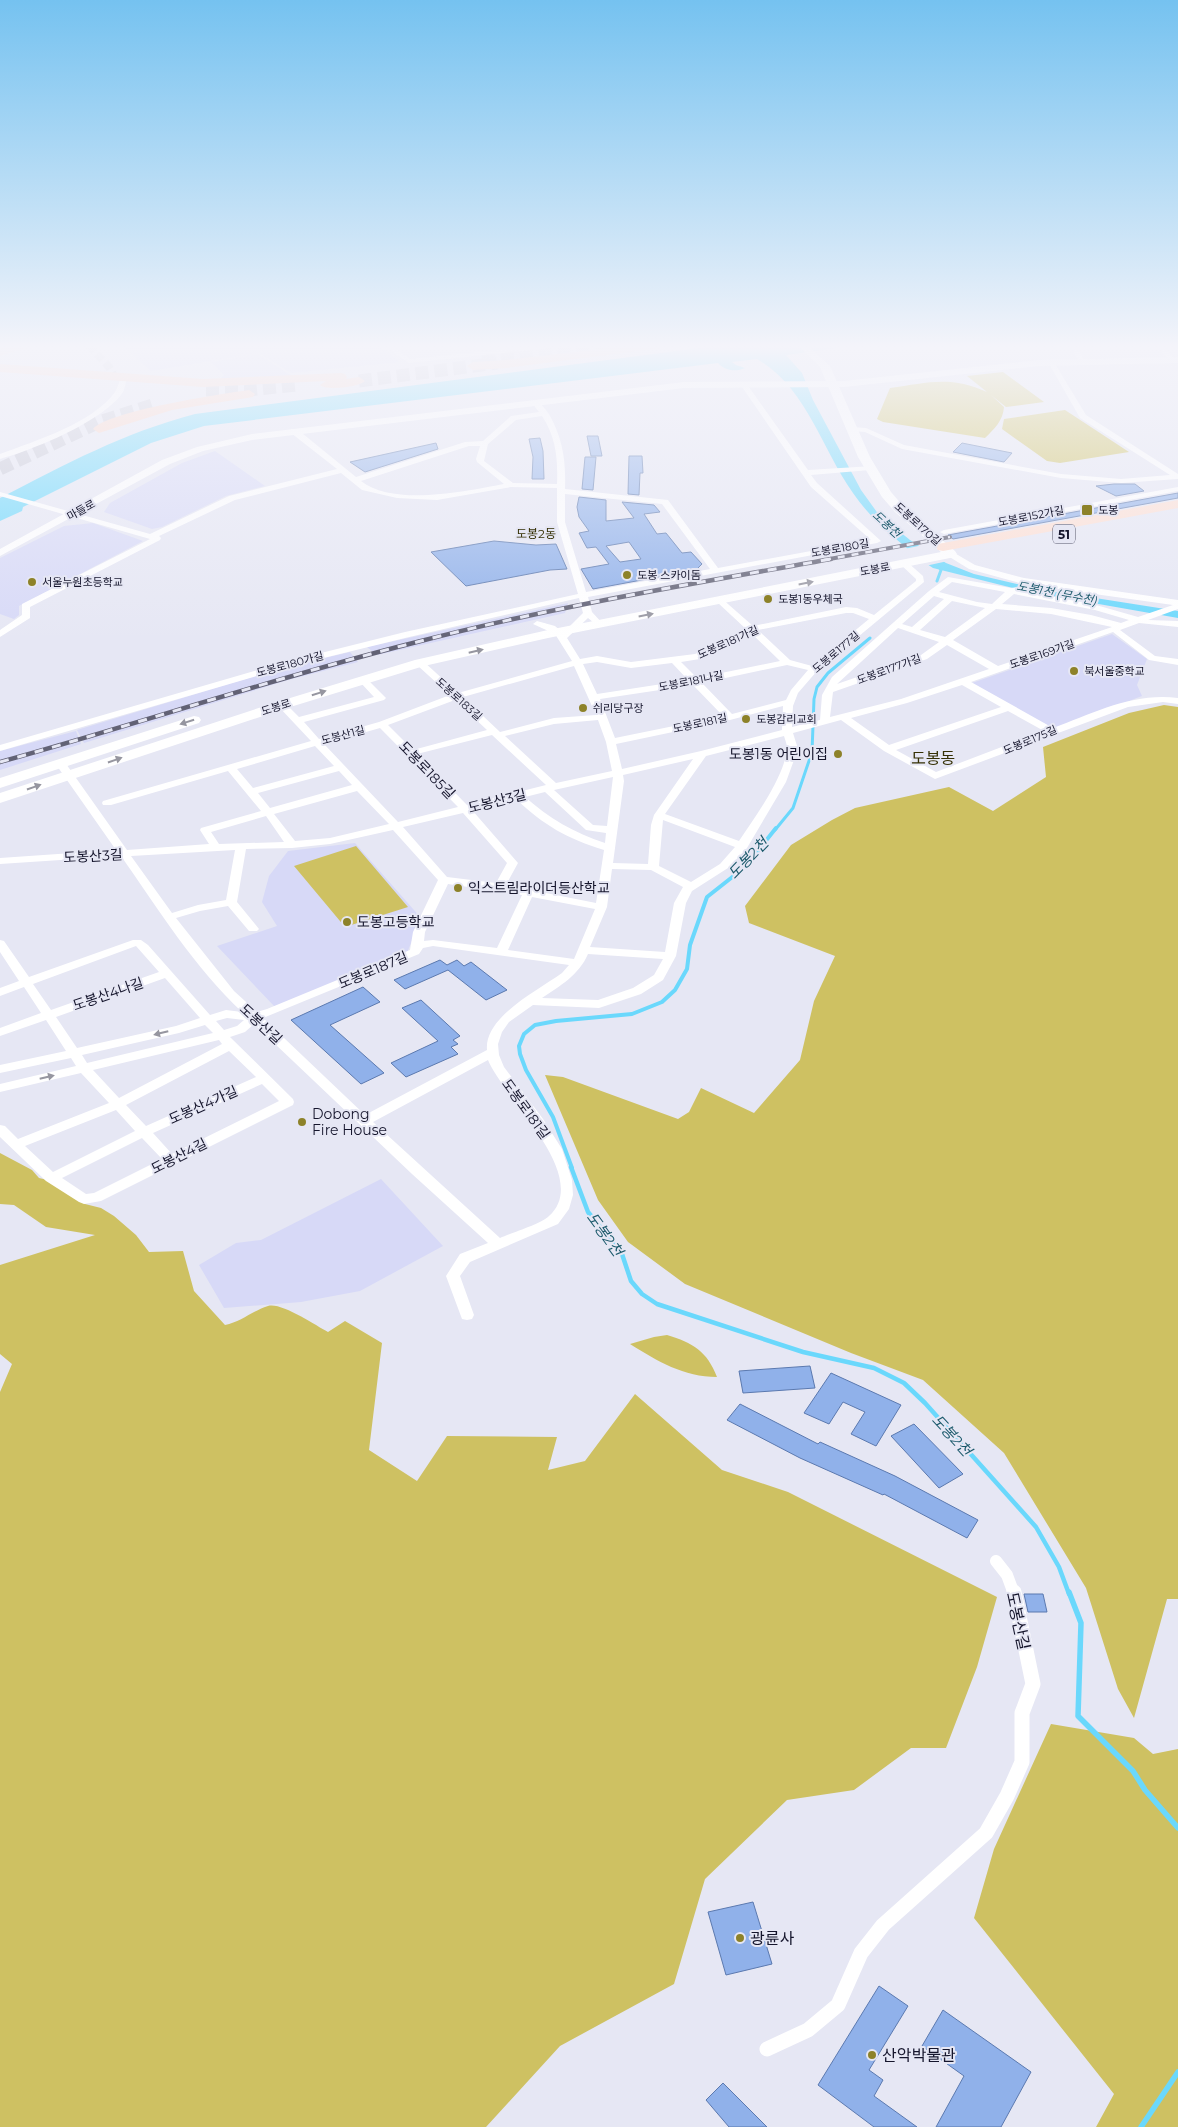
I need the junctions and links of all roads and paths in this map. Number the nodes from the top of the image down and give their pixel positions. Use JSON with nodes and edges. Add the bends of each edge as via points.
{"nodes":[{"id":1,"x":22,"y":444,"type":"edge"},
{"id":2,"x":29,"y":444,"type":"edge"},
{"id":3,"x":219,"y":444,"type":"edge"},
{"id":4,"x":311,"y":444,"type":"edge"},
{"id":5,"x":467,"y":444,"type":"edge"},
{"id":6,"x":484,"y":444,"type":"edge"},
{"id":7,"x":559,"y":444,"type":"edge"},
{"id":8,"x":787,"y":444,"type":"edge"},
{"id":9,"x":856,"y":444,"type":"edge"},
{"id":10,"x":896,"y":444,"type":"edge"},
{"id":11,"x":1126,"y":444,"type":"edge"},
{"id":12,"x":0,"y":457,"type":"edge"},
{"id":13,"x":865,"y":469,"type":"junction"},
{"id":14,"x":343,"y":470,"type":"junction"},
{"id":15,"x":808,"y":473,"type":"junction"},
{"id":16,"x":356,"y":480,"type":"junction"},
{"id":17,"x":511,"y":485,"type":"junction"},
{"id":18,"x":561,"y":488,"type":"junction"},
{"id":19,"x":1178,"y":488,"type":"edge"},
{"id":20,"x":0,"y":494,"type":"edge"},
{"id":21,"x":1178,"y":504,"type":"edge"},
{"id":22,"x":74,"y":514,"type":"junction"},
{"id":23,"x":1178,"y":514,"type":"edge"},
{"id":24,"x":944,"y":532,"type":"dead end"},
{"id":25,"x":154,"y":537,"type":"junction"},
{"id":26,"x":943,"y":551,"type":"junction"},
{"id":27,"x":0,"y":553,"type":"edge"},
{"id":28,"x":902,"y":560,"type":"junction"},
{"id":29,"x":715,"y":570,"type":"junction"},
{"id":30,"x":1023,"y":582,"type":"junction"},
{"id":31,"x":1012,"y":592,"type":"junction"},
{"id":32,"x":932,"y":593,"type":"junction"},
{"id":33,"x":583,"y":595,"type":"junction"},
{"id":34,"x":950,"y":598,"type":"junction"},
{"id":35,"x":720,"y":600,"type":"junction"},
{"id":36,"x":1177,"y":605,"type":"edge"},
{"id":37,"x":993,"y":607,"type":"junction"},
{"id":38,"x":588,"y":613,"type":"junction"},
{"id":39,"x":876,"y":619,"type":"junction"},
{"id":40,"x":1139,"y":619,"type":"junction"},
{"id":41,"x":537,"y":624,"type":"junction"},
{"id":42,"x":599,"y":624,"type":"junction"},
{"id":43,"x":1178,"y":624,"type":"edge"},
{"id":44,"x":896,"y":625,"type":"junction"},
{"id":45,"x":1117,"y":628,"type":"junction"},
{"id":46,"x":752,"y":629,"type":"junction"},
{"id":47,"x":914,"y":631,"type":"junction"},
{"id":48,"x":565,"y":633,"type":"junction"},
{"id":49,"x":0,"y":634,"type":"edge"},
{"id":50,"x":947,"y":641,"type":"junction"},
{"id":51,"x":673,"y":659,"type":"junction"},
{"id":52,"x":577,"y":662,"type":"junction"},
{"id":53,"x":787,"y":662,"type":"junction"},
{"id":54,"x":1178,"y":662,"type":"edge"},
{"id":55,"x":420,"y":663,"type":"junction"},
{"id":56,"x":814,"y":669,"type":"junction"},
{"id":57,"x":997,"y":670,"type":"junction"},
{"id":58,"x":363,"y":680,"type":"junction"},
{"id":59,"x":694,"y":682,"type":"junction"},
{"id":60,"x":964,"y":682,"type":"junction"},
{"id":61,"x":829,"y":690,"type":"junction"},
{"id":62,"x":457,"y":696,"type":"junction"},
{"id":63,"x":594,"y":697,"type":"junction"},
{"id":64,"x":1178,"y":701,"type":"edge"},
{"id":65,"x":789,"y":702,"type":"junction"},
{"id":66,"x":282,"y":705,"type":"junction"},
{"id":67,"x":1009,"y":707,"type":"junction"},
{"id":68,"x":843,"y":716,"type":"junction"},
{"id":69,"x":601,"y":717,"type":"junction"},
{"id":70,"x":730,"y":717,"type":"junction"},
{"id":71,"x":297,"y":721,"type":"junction"},
{"id":72,"x":824,"y":721,"type":"junction"},
{"id":73,"x":382,"y":724,"type":"junction"},
{"id":74,"x":790,"y":730,"type":"junction"},
{"id":75,"x":1051,"y":731,"type":"junction"},
{"id":76,"x":496,"y":733,"type":"junction"},
{"id":77,"x":316,"y":742,"type":"junction"},
{"id":78,"x":611,"y":742,"type":"junction"},
{"id":79,"x":0,"y":748,"type":"edge"},
{"id":80,"x":888,"y":749,"type":"junction"},
{"id":81,"x":411,"y":753,"type":"junction"},
{"id":82,"x":702,"y":754,"type":"junction"},
{"id":83,"x":230,"y":768,"type":"junction"},
{"id":84,"x":340,"y":768,"type":"junction"},
{"id":85,"x":64,"y":769,"type":"junction"},
{"id":86,"x":618,"y":771,"type":"junction"},
{"id":87,"x":0,"y":783,"type":"edge"},
{"id":88,"x":358,"y":787,"type":"junction"},
{"id":89,"x":550,"y":788,"type":"junction"},
{"id":90,"x":251,"y":792,"type":"junction"},
{"id":91,"x":518,"y":796,"type":"junction"},
{"id":92,"x":0,"y":798,"type":"edge"},
{"id":93,"x":107,"y":802,"type":"dead end"},
{"id":94,"x":465,"y":808,"type":"junction"},
{"id":95,"x":267,"y":811,"type":"junction"},
{"id":96,"x":659,"y":815,"type":"junction"},
{"id":97,"x":396,"y":826,"type":"junction"},
{"id":98,"x":611,"y":830,"type":"junction"},
{"id":99,"x":292,"y":845,"type":"junction"},
{"id":100,"x":240,"y":846,"type":"junction"},
{"id":101,"x":743,"y":846,"type":"junction"},
{"id":102,"x":216,"y":847,"type":"junction"},
{"id":103,"x":609,"y":848,"type":"junction"},
{"id":104,"x":123,"y":854,"type":"junction"},
{"id":105,"x":0,"y":861,"type":"edge"},
{"id":106,"x":608,"y":866,"type":"junction"},
{"id":107,"x":653,"y":867,"type":"junction"},
{"id":108,"x":444,"y":880,"type":"junction"},
{"id":109,"x":690,"y":886,"type":"junction"},
{"id":110,"x":499,"y":887,"type":"junction"},
{"id":111,"x":528,"y":893,"type":"junction"},
{"id":112,"x":231,"y":902,"type":"junction"},
{"id":113,"x":601,"y":907,"type":"junction"},
{"id":114,"x":169,"y":917,"type":"junction"},
{"id":115,"x":253,"y":929,"type":"dead end"},
{"id":116,"x":0,"y":943,"type":"edge"},
{"id":117,"x":418,"y":945,"type":"junction"},
{"id":118,"x":584,"y":950,"type":"junction"},
{"id":119,"x":501,"y":952,"type":"junction"},
{"id":120,"x":670,"y":956,"type":"junction"},
{"id":121,"x":6,"y":963,"type":"edge"},
{"id":122,"x":578,"y":963,"type":"junction"},
{"id":123,"x":167,"y":973,"type":"junction"},
{"id":124,"x":26,"y":984,"type":"junction"},
{"id":125,"x":0,"y":992,"type":"edge"},
{"id":126,"x":531,"y":1001,"type":"junction"},
{"id":127,"x":48,"y":1015,"type":"junction"},
{"id":128,"x":254,"y":1017,"type":"junction"},
{"id":129,"x":208,"y":1020,"type":"junction"},
{"id":130,"x":0,"y":1032,"type":"edge"},
{"id":131,"x":226,"y":1040,"type":"junction"},
{"id":132,"x":493,"y":1052,"type":"junction"},
{"id":133,"x":78,"y":1061,"type":"junction"},
{"id":134,"x":0,"y":1069,"type":"edge"},
{"id":135,"x":263,"y":1079,"type":"junction"},
{"id":136,"x":0,"y":1088,"type":"edge"},
{"id":137,"x":118,"y":1104,"type":"junction"},
{"id":138,"x":364,"y":1121,"type":"junction"},
{"id":139,"x":0,"y":1129,"type":"edge"},
{"id":140,"x":144,"y":1132,"type":"junction"},
{"id":141,"x":15,"y":1144,"type":"junction"},
{"id":142,"x":170,"y":1160,"type":"junction"},
{"id":143,"x":51,"y":1178,"type":"junction"},
{"id":144,"x":499,"y":1245,"type":"junction"},
{"id":145,"x":467,"y":1315,"type":"dead end"},
{"id":146,"x":996,"y":1561,"type":"dead end"},
{"id":147,"x":767,"y":2049,"type":"dead end"}],
"edges":[{"from":1,"to":12,"type":"street"},
{"from":2,"to":12,"type":"street"},
{"from":3,"to":22,"type":"street","name":"마들로","via":[[166,462]]},
{"from":4,"to":14,"type":"street"},
{"from":5,"to":16,"type":"street"},
{"from":6,"to":17,"type":"street","via":[[481,462]]},
{"from":7,"to":18,"type":"street"},
{"from":8,"to":15,"type":"street","name":"도봉로180길"},
{"from":9,"to":13,"type":"main road","name":"도봉로170길"},
{"from":10,"to":11,"type":"street","via":[[1061,476],[1121,481],[1178,477]]},
{"from":13,"to":15,"type":"street"},
{"from":13,"to":26,"type":"main road","name":"도봉로170길","via":[[898,509]]},
{"from":14,"to":16,"type":"street"},
{"from":14,"to":25,"type":"street","via":[[232,498]]},
{"from":15,"to":29,"type":"street","name":"도봉로180길","via":[[823,494],[877,541]]},
{"from":16,"to":17,"type":"street","via":[[370,490],[409,498],[437,498]]},
{"from":17,"to":18,"type":"street"},
{"from":18,"to":29,"type":"street","via":[[665,502]]},
{"from":18,"to":33,"type":"street","via":[[561,522]]},
{"from":19,"to":24,"type":"street","name":"도봉로152가길"},
{"from":20,"to":22,"type":"street"},
{"from":21,"to":26,"type":"main road","name":"도봉로","number":"51"},
{"from":22,"to":25,"type":"street"},
{"from":22,"to":27,"type":"street","name":"마들로"},
{"from":23,"to":26,"type":"main road","name":"도봉로","number":"51"},
{"from":25,"to":49,"type":"street","via":[[25,606],[27,616]]},
{"from":26,"to":28,"type":"main road","name":"도봉로","number":"51"},
{"from":26,"to":30,"type":"street","via":[[972,567]]},
{"from":35,"to":28,"type":"main road","name":"도봉로","number":"51","one_way":true},
{"from":28,"to":38,"type":"main road","name":"도봉로","number":"51"},
{"from":28,"to":39,"type":"street","name":"도봉로177길","via":[[921,581]]},
{"from":29,"to":33,"type":"street","name":"도봉로180길"},
{"from":30,"to":31,"type":"street","name":"도봉로177가길"},
{"from":30,"to":36,"type":"street"},
{"from":31,"to":32,"type":"street","name":"도봉로177길","via":[[954,578]]},
{"from":31,"to":37,"type":"street","name":"도봉로177가길"},
{"from":31,"to":40,"type":"street"},
{"from":32,"to":34,"type":"street"},
{"from":32,"to":44,"type":"street","name":"도봉로177길"},
{"from":33,"to":38,"type":"street"},
{"from":33,"to":79,"type":"street","name":"도봉로180가길","via":[[293,663]]},
{"from":34,"to":37,"type":"street"},
{"from":34,"to":47,"type":"street"},
{"from":42,"to":35,"type":"main road","name":"도봉로","number":"51","one_way":true},
{"from":35,"to":46,"type":"street"},
{"from":36,"to":40,"type":"street","name":"도봉로169가길"},
{"from":37,"to":45,"type":"street","via":[[1050,611],[1091,618]]},
{"from":37,"to":50,"type":"street","name":"도봉로177가길"},
{"from":38,"to":41,"type":"main road","name":"도봉로","number":"51"},
{"from":38,"to":42,"type":"street"},
{"from":38,"to":48,"type":"street"},
{"from":39,"to":46,"type":"street","name":"도봉로181가길","via":[[846,610]]},
{"from":39,"to":56,"type":"street","name":"도봉로177길"},
{"from":40,"to":43,"type":"street"},
{"from":40,"to":45,"type":"street","name":"도봉로169가길"},
{"from":41,"to":48,"type":"street"},
{"from":41,"to":85,"type":"main road","name":"도봉로","number":"51","one_way":true,"via":[[354,670]]},
{"from":42,"to":48,"type":"main road","name":"도봉로","number":"51"},
{"from":44,"to":47,"type":"street","name":"도봉로177가길"},
{"from":44,"to":61,"type":"street","name":"도봉로177길","via":[[835,679]]},
{"from":45,"to":54,"type":"street","via":[[1152,658]]},
{"from":45,"to":57,"type":"street","name":"도봉로169가길"},
{"from":46,"to":51,"type":"street","name":"도봉로181가길","via":[[703,655]]},
{"from":46,"to":53,"type":"street"},
{"from":47,"to":50,"type":"street","name":"도봉로177가길"},
{"from":48,"to":52,"type":"street"},
{"from":55,"to":48,"type":"main road","name":"도봉로","number":"51","one_way":true},
{"from":50,"to":57,"type":"street","name":"도봉로177가길"},
{"from":50,"to":61,"type":"street","name":"도봉로177가길","via":[[915,662]]},
{"from":51,"to":52,"type":"street","name":"도봉로181가길","via":[[632,665],[598,659]]},
{"from":51,"to":59,"type":"street"},
{"from":52,"to":62,"type":"street","name":"도봉산1길"},
{"from":52,"to":63,"type":"street"},
{"from":53,"to":56,"type":"street"},
{"from":53,"to":59,"type":"street","name":"도봉로181나길"},
{"from":55,"to":58,"type":"main road","name":"도봉로","number":"51"},
{"from":55,"to":62,"type":"street","name":"도봉로183길"},
{"from":56,"to":65,"type":"street","name":"도봉로177길"},
{"from":57,"to":60,"type":"street","name":"도봉로169가길"},
{"from":66,"to":58,"type":"main road","name":"도봉로","number":"51","one_way":true},
{"from":58,"to":71,"type":"street","via":[[381,698]]},
{"from":59,"to":63,"type":"street","name":"도봉로181나길"},
{"from":59,"to":70,"type":"street"},
{"from":60,"to":67,"type":"street"},
{"from":60,"to":68,"type":"street","name":"도봉로169가길"},
{"from":61,"to":72,"type":"street","name":"도봉로177길"},
{"from":62,"to":73,"type":"street","name":"도봉산1길"},
{"from":62,"to":76,"type":"street","name":"도봉로183길"},
{"from":63,"to":69,"type":"street"},
{"from":64,"to":75,"type":"street","name":"도봉로175길","via":[[1126,704]]},
{"from":65,"to":70,"type":"street","name":"도봉로181길"},
{"from":65,"to":74,"type":"street"},
{"from":66,"to":71,"type":"street"},
{"from":85,"to":66,"type":"main road","name":"도봉로","number":"51","one_way":true},
{"from":67,"to":75,"type":"street"},
{"from":67,"to":80,"type":"street"},
{"from":68,"to":72,"type":"street","name":"도봉로169가길"},
{"from":68,"to":80,"type":"street","name":"도봉로175길"},
{"from":69,"to":76,"type":"street","via":[[554,720]]},
{"from":69,"to":78,"type":"street"},
{"from":70,"to":78,"type":"street","name":"도봉로181길"},
{"from":71,"to":77,"type":"street"},
{"from":72,"to":74,"type":"street","name":"도봉로169가길"},
{"from":73,"to":77,"type":"street","name":"도봉산1길"},
{"from":73,"to":81,"type":"street","name":"도봉로185길"},
{"from":74,"to":82,"type":"street","name":"도봉산3길"},
{"from":74,"to":101,"type":"street","via":[[793,749],[789,763],[774,797]]},
{"from":75,"to":80,"type":"street","name":"도봉로175길","via":[[935,776]]},
{"from":76,"to":81,"type":"street"},
{"from":76,"to":89,"type":"street","name":"도봉로183길"},
{"from":77,"to":83,"type":"street","name":"도봉산1길"},
{"from":77,"to":84,"type":"street"},
{"from":78,"to":86,"type":"street"},
{"from":81,"to":94,"type":"street","name":"도봉로185길"},
{"from":82,"to":86,"type":"street","name":"도봉산3길"},
{"from":82,"to":96,"type":"street"},
{"from":83,"to":90,"type":"street"},
{"from":83,"to":93,"type":"street","name":"도봉산1길"},
{"from":84,"to":88,"type":"street"},
{"from":84,"to":90,"type":"street"},
{"from":85,"to":87,"type":"main road","name":"도봉로","number":"51"},
{"from":92,"to":85,"type":"main road","name":"도봉로","number":"51","one_way":true},
{"from":85,"to":104,"type":"street","name":"도봉산길"},
{"from":86,"to":89,"type":"street","name":"도봉산3길"},
{"from":86,"to":98,"type":"street"},
{"from":88,"to":95,"type":"street"},
{"from":88,"to":97,"type":"street"},
{"from":89,"to":91,"type":"street","name":"도봉산3길"},
{"from":89,"to":98,"type":"street","via":[[590,828]]},
{"from":90,"to":95,"type":"street"},
{"from":91,"to":94,"type":"street","name":"도봉산3길"},
{"from":91,"to":103,"type":"street","via":[[544,820],[581,839]]},
{"from":94,"to":97,"type":"street","name":"도봉산3길"},
{"from":94,"to":110,"type":"street","name":"도봉로185길","via":[[513,863]]},
{"from":95,"to":99,"type":"street"},
{"from":95,"to":102,"type":"street","via":[[205,830]]},
{"from":96,"to":101,"type":"street"},
{"from":96,"to":107,"type":"street"},
{"from":97,"to":99,"type":"street","name":"도봉산3길","via":[[323,843]]},
{"from":97,"to":108,"type":"street"},
{"from":98,"to":103,"type":"street"},
{"from":99,"to":100,"type":"street","name":"도봉산3길"},
{"from":100,"to":102,"type":"street","name":"도봉산3길"},
{"from":100,"to":112,"type":"street"},
{"from":101,"to":109,"type":"street","via":[[724,866]]},
{"from":102,"to":104,"type":"street","name":"도봉산3길"},
{"from":103,"to":106,"type":"street"},
{"from":104,"to":105,"type":"street","name":"도봉산3길"},
{"from":104,"to":114,"type":"street","name":"도봉산길"},
{"from":106,"to":107,"type":"street"},
{"from":106,"to":113,"type":"street"},
{"from":107,"to":109,"type":"street"},
{"from":108,"to":110,"type":"street"},
{"from":108,"to":117,"type":"street","name":"도봉로187길","via":[[419,932]]},
{"from":109,"to":120,"type":"street","via":[[680,904]]},
{"from":110,"to":111,"type":"street"},
{"from":111,"to":113,"type":"street"},
{"from":111,"to":119,"type":"street"},
{"from":112,"to":114,"type":"street"},
{"from":112,"to":115,"type":"street"},
{"from":113,"to":118,"type":"street"},
{"from":114,"to":128,"type":"street","name":"도봉산길","via":[[213,975]]},
{"from":116,"to":121,"type":"street"},
{"from":117,"to":119,"type":"street","via":[[433,943]]},
{"from":117,"to":128,"type":"street","name":"도봉로187길","via":[[415,952]]},
{"from":118,"to":120,"type":"street"},
{"from":118,"to":122,"type":"street"},
{"from":119,"to":122,"type":"street"},
{"from":120,"to":126,"type":"street","via":[[656,980],[615,999],[593,1004]]},
{"from":121,"to":124,"type":"street"},
{"from":122,"to":126,"type":"street","via":[[566,976]]},
{"from":123,"to":124,"type":"street","name":"도봉산4길","via":[[137,942]]},
{"from":123,"to":127,"type":"street","name":"도봉산4나길"},
{"from":123,"to":129,"type":"street","name":"도봉산4길"},
{"from":124,"to":125,"type":"street","name":"도봉산4길"},
{"from":124,"to":127,"type":"street"},
{"from":126,"to":132,"type":"street","via":[[501,1023],[492,1042]]},
{"from":127,"to":130,"type":"street","name":"도봉산4나길"},
{"from":127,"to":133,"type":"street"},
{"from":128,"to":129,"type":"street","via":[[226,1014]]},
{"from":128,"to":131,"type":"street"},
{"from":128,"to":138,"type":"street","name":"도봉산길"},
{"from":129,"to":131,"type":"street","name":"도봉산4길"},
{"from":129,"to":133,"type":"street","one_way":true},
{"from":131,"to":133,"type":"street"},
{"from":131,"to":135,"type":"street","name":"도봉산4길"},
{"from":131,"to":137,"type":"street"},
{"from":132,"to":138,"type":"street"},
{"from":132,"to":144,"type":"street","name":"도봉로181길","via":[[503,1077],[551,1142],[568,1189],[564,1204],[553,1220]]},
{"from":133,"to":134,"type":"street"},
{"from":136,"to":133,"type":"street","one_way":true},
{"from":133,"to":137,"type":"street"},
{"from":135,"to":140,"type":"street","name":"도봉산4가길"},
{"from":135,"to":142,"type":"street","name":"도봉산4길","via":[[288,1102]]},
{"from":137,"to":140,"type":"street"},
{"from":137,"to":141,"type":"street"},
{"from":138,"to":144,"type":"street","name":"도봉산길"},
{"from":139,"to":141,"type":"street","name":"도봉산4길"},
{"from":140,"to":142,"type":"street"},
{"from":140,"to":143,"type":"street","name":"도봉산4가길"},
{"from":141,"to":143,"type":"street","name":"도봉산4길"},
{"from":142,"to":143,"type":"street","name":"도봉산4길","via":[[96,1198],[84,1199]]},
{"from":144,"to":145,"type":"street","name":"도봉로181길","via":[[465,1258],[453,1276]]},
{"from":146,"to":147,"type":"street","name":"도봉산길","via":[[1007,1575],[1012,1590],[1034,1684],[1022,1713],[1022,1762],[1007,1796],[986,1833],[883,1925],[861,1953],[838,2005],[808,2030]]}]}
